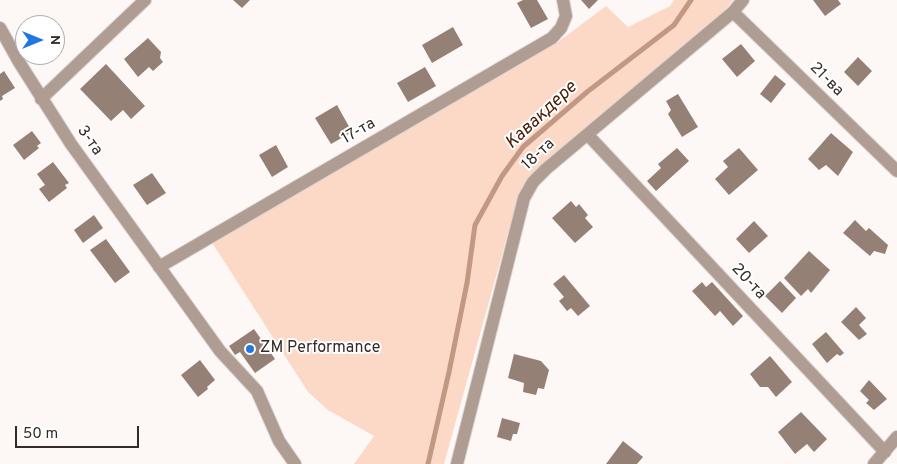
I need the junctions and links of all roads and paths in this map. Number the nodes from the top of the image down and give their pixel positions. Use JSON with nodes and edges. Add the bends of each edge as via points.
{"nodes":[{"id":1,"x":145,"y":0,"type":"edge"},
{"id":2,"x":563,"y":0,"type":"edge"},
{"id":3,"x":743,"y":0,"type":"edge"},
{"id":4,"x":733,"y":12,"type":"junction"},
{"id":5,"x":0,"y":28,"type":"edge"},
{"id":6,"x":42,"y":99,"type":"junction"},
{"id":7,"x":588,"y":135,"type":"junction"},
{"id":8,"x":897,"y":171,"type":"edge"},
{"id":9,"x":159,"y":267,"type":"junction"},
{"id":10,"x":897,"y":437,"type":"edge"},
{"id":11,"x":885,"y":452,"type":"junction"},
{"id":12,"x":295,"y":464,"type":"edge"},
{"id":13,"x":457,"y":464,"type":"edge"},
{"id":14,"x":874,"y":464,"type":"edge"}],
"edges":[{"from":1,"to":6,"type":"street"},
{"from":2,"to":9,"type":"street","name":"17-та","via":[[566,16],[552,38]]},
{"from":3,"to":4,"type":"street","name":"18-та"},
{"from":4,"to":7,"type":"street","name":"18-та"},
{"from":4,"to":8,"type":"street","name":"21-ва"},
{"from":5,"to":6,"type":"street","name":"3-та"},
{"from":6,"to":9,"type":"street","name":"3-та"},
{"from":7,"to":11,"type":"street","name":"20-та"},
{"from":7,"to":13,"type":"street","name":"18-та","via":[[539,175],[524,198]]},
{"from":9,"to":12,"type":"street","name":"3-та","via":[[220,351],[257,391],[279,441]]},
{"from":10,"to":11,"type":"street"},
{"from":11,"to":14,"type":"street"}]}
